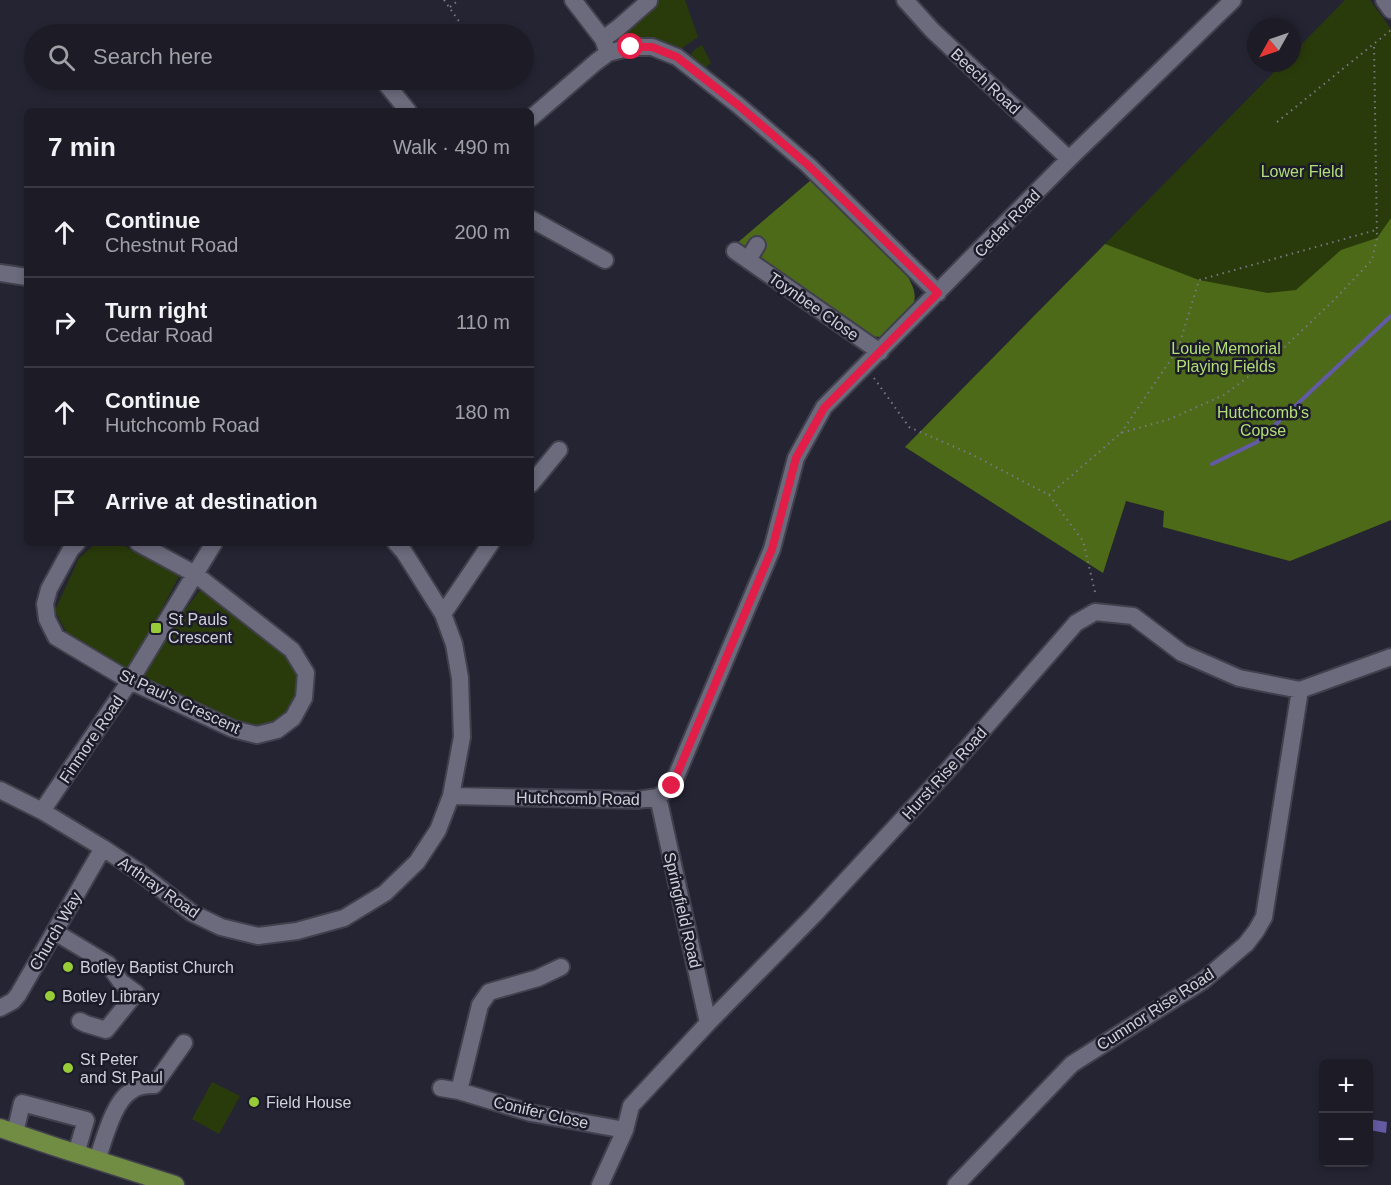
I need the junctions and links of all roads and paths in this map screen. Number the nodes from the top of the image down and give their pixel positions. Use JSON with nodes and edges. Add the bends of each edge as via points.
{"nodes":[{"id":1,"x":444,"y":0,"type":"edge"},
{"id":2,"x":459,"y":0,"type":"edge"},
{"id":3,"x":573,"y":0,"type":"edge"},
{"id":4,"x":905,"y":0,"type":"edge"},
{"id":5,"x":1233,"y":0,"type":"edge"},
{"id":6,"x":1384,"y":0,"type":"edge"},
{"id":7,"x":649,"y":1,"type":"edge"},
{"id":8,"x":450,"y":7,"type":"junction"},
{"id":9,"x":1391,"y":10,"type":"edge"},
{"id":10,"x":461,"y":24,"type":"edge"},
{"id":11,"x":1391,"y":30,"type":"edge"},
{"id":12,"x":1374,"y":44,"type":"junction"},
{"id":13,"x":605,"y":46,"type":"junction"},
{"id":14,"x":391,"y":90,"type":"edge"},
{"id":15,"x":406,"y":108,"type":"edge"},
{"id":16,"x":534,"y":115,"type":"edge"},
{"id":17,"x":1277,"y":122,"type":"dead end"},
{"id":18,"x":1069,"y":159,"type":"junction"},
{"id":19,"x":534,"y":221,"type":"edge"},
{"id":20,"x":1377,"y":230,"type":"junction"},
{"id":21,"x":757,"y":245,"type":"dead end"},
{"id":22,"x":604,"y":260,"type":"dead end"},
{"id":23,"x":0,"y":273,"type":"edge"},
{"id":24,"x":24,"y":277,"type":"edge"},
{"id":25,"x":938,"y":293,"type":"junction"},
{"id":26,"x":880,"y":352,"type":"junction"},
{"id":27,"x":866,"y":366,"type":"junction"},
{"id":28,"x":1121,"y":433,"type":"junction"},
{"id":29,"x":560,"y":450,"type":"dead end"},
{"id":30,"x":796,"y":458,"type":"joint"},
{"id":31,"x":534,"y":480,"type":"edge"},
{"id":32,"x":1049,"y":495,"type":"junction"},
{"id":33,"x":74,"y":546,"type":"edge"},
{"id":34,"x":144,"y":546,"type":"edge"},
{"id":35,"x":212,"y":546,"type":"edge"},
{"id":36,"x":399,"y":546,"type":"edge"},
{"id":37,"x":489,"y":546,"type":"edge"},
{"id":38,"x":195,"y":574,"type":"junction"},
{"id":39,"x":1095,"y":612,"type":"junction"},
{"id":40,"x":443,"y":614,"type":"junction"},
{"id":41,"x":1391,"y":657,"type":"edge"},
{"id":42,"x":130,"y":681,"type":"junction"},
{"id":43,"x":1300,"y":690,"type":"junction"},
{"id":44,"x":0,"y":790,"type":"edge"},
{"id":45,"x":451,"y":796,"type":"junction"},
{"id":46,"x":658,"y":797,"type":"junction"},
{"id":47,"x":42,"y":811,"type":"junction"},
{"id":48,"x":103,"y":848,"type":"junction"},
{"id":49,"x":55,"y":932,"type":"junction"},
{"id":50,"x":561,"y":967,"type":"dead end"},
{"id":51,"x":0,"y":1008,"type":"edge"},
{"id":52,"x":80,"y":1021,"type":"dead end"},
{"id":53,"x":708,"y":1023,"type":"junction"},
{"id":54,"x":184,"y":1043,"type":"dead end"},
{"id":55,"x":441,"y":1088,"type":"dead end"},
{"id":56,"x":459,"y":1091,"type":"junction"},
{"id":57,"x":625,"y":1130,"type":"junction"},
{"id":58,"x":5,"y":1134,"type":"edge"},
{"id":59,"x":76,"y":1154,"type":"junction"},
{"id":60,"x":98,"y":1160,"type":"junction"},
{"id":61,"x":175,"y":1185,"type":"edge"},
{"id":62,"x":600,"y":1185,"type":"edge"},
{"id":63,"x":956,"y":1185,"type":"edge"}],
"edges":[{"from":1,"to":8,"type":"path"},
{"from":2,"to":8,"type":"path"},
{"from":3,"to":13,"type":"street"},
{"from":4,"to":18,"type":"street","name":"Beech Road"},
{"from":5,"to":18,"type":"street","name":"Cedar Road"},
{"from":6,"to":9,"type":"street"},
{"from":7,"to":13,"type":"street","via":[[618,28]]},
{"from":8,"to":10,"type":"path"},
{"from":11,"to":12,"type":"path"},
{"from":12,"to":17,"type":"path"},
{"from":12,"to":20,"type":"path"},
{"from":13,"to":16,"type":"street"},
{"from":13,"to":25,"type":"street","via":[[652,47],[677,57],[808,165]]},
{"from":14,"to":15,"type":"street"},
{"from":18,"to":25,"type":"street","name":"Cedar Road"},
{"from":19,"to":22,"type":"street"},
{"from":20,"to":28,"type":"path","via":[[1372,260],[1272,359],[1224,395],[1170,419]]},
{"from":20,"to":28,"type":"path","via":[[1200,280],[1178,349]]},
{"from":21,"to":26,"type":"street","name":"Toynbee Close","via":[[742,256]]},
{"from":23,"to":24,"type":"street"},
{"from":25,"to":26,"type":"street","name":"Cedar Road"},
{"from":26,"to":27,"type":"street","name":"Cedar Road"},
{"from":27,"to":30,"type":"street","name":"Cedar Road","via":[[824,408]]},
{"from":27,"to":32,"type":"path","via":[[909,427],[973,454]]},
{"from":28,"to":32,"type":"path"},
{"from":29,"to":31,"type":"street"},
{"from":30,"to":46,"type":"street","name":"Hutchcomb Road","via":[[772,549],[672,786]]},
{"from":32,"to":39,"type":"path","via":[[1083,541],[1096,593]]},
{"from":33,"to":42,"type":"street","name":"St Paul's Crescent","via":[[49,589],[47,619],[56,637]]},
{"from":34,"to":38,"type":"street","name":"St Paul's Crescent"},
{"from":35,"to":38,"type":"street","name":"Finmore Road"},
{"from":36,"to":40,"type":"street","name":"Arthray Road"},
{"from":37,"to":40,"type":"street"},
{"from":38,"to":42,"type":"street","name":"Finmore Road"},
{"from":38,"to":42,"type":"street","name":"St Paul's Crescent","via":[[292,650],[306,674],[304,698],[298,708],[277,730],[256,735],[233,729]]},
{"from":39,"to":43,"type":"street","via":[[1133,616],[1182,653],[1239,678]]},
{"from":39,"to":53,"type":"street","name":"Hurst Rise Road","via":[[1076,623],[948,770]]},
{"from":40,"to":45,"type":"street","name":"Arthray Road","via":[[460,678],[462,737]]},
{"from":41,"to":43,"type":"street"},
{"from":42,"to":47,"type":"street","name":"Finmore Road"},
{"from":43,"to":63,"type":"street","name":"Cumnor Rise Road","via":[[1264,917],[1256,931],[1204,980],[1072,1064]]},
{"from":44,"to":47,"type":"street","name":"Arthray Road"},
{"from":45,"to":46,"type":"street","name":"Hutchcomb Road","via":[[638,800]]},
{"from":45,"to":48,"type":"street","name":"Arthray Road","via":[[438,830],[417,862],[385,893],[344,918],[297,931],[258,936],[220,927],[192,913]]},
{"from":46,"to":53,"type":"street","name":"Springfield Road"},
{"from":47,"to":48,"type":"street","name":"Arthray Road"},
{"from":48,"to":49,"type":"street","name":"Church Way"},
{"from":49,"to":51,"type":"street","name":"Church Way","via":[[18,995]]},
{"from":49,"to":52,"type":"street","via":[[108,964],[121,982],[136,993],[106,1030]]},
{"from":50,"to":56,"type":"street","via":[[489,992],[480,1005]]},
{"from":53,"to":57,"type":"street","name":"Hurst Rise Road","via":[[631,1106]]},
{"from":54,"to":60,"type":"street","via":[[154,1085],[130,1091],[116,1107]]},
{"from":55,"to":56,"type":"street","name":"Conifer Close"},
{"from":56,"to":57,"type":"street","name":"Conifer Close","via":[[531,1113]]},
{"from":57,"to":62,"type":"street","name":"Hurst Rise Road"},
{"from":58,"to":59,"type":"main road"},
{"from":58,"to":59,"type":"street","via":[[22,1103],[86,1120]]},
{"from":59,"to":60,"type":"main road"},
{"from":60,"to":61,"type":"main road"}]}
